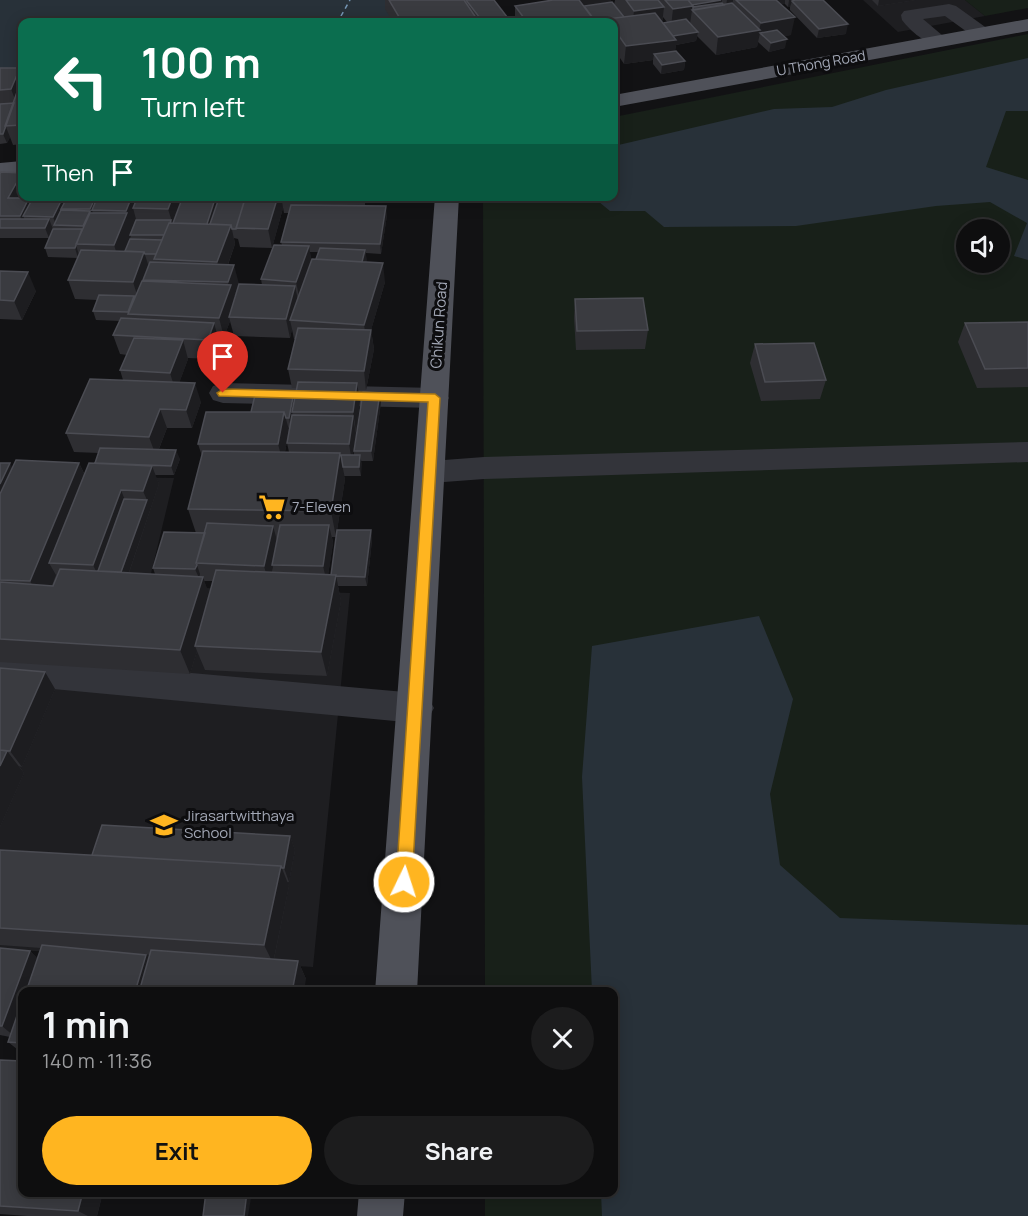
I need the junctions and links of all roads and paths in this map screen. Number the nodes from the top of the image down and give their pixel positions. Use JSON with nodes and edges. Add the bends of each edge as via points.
{"nodes":[{"id":1,"x":1028,"y":25,"type":"edge"},
{"id":2,"x":981,"y":33,"type":"junction"},
{"id":3,"x":939,"y":41,"type":"junction"},
{"id":4,"x":618,"y":100,"type":"edge"},
{"id":5,"x":18,"y":168,"type":"edge"},
{"id":6,"x":0,"y":170,"type":"edge"},
{"id":7,"x":447,"y":201,"type":"edge"},
{"id":8,"x":223,"y":393,"type":"dead end"},
{"id":9,"x":435,"y":398,"type":"junction"},
{"id":10,"x":1028,"y":452,"type":"edge"},
{"id":11,"x":430,"y":472,"type":"junction"},
{"id":12,"x":0,"y":670,"type":"edge"},
{"id":13,"x":416,"y":708,"type":"junction"},
{"id":14,"x":396,"y":987,"type":"edge"},
{"id":15,"x":382,"y":1197,"type":"edge"},
{"id":16,"x":380,"y":1216,"type":"edge"}],
"edges":[{"from":1,"to":2,"type":"main road","name":"U Thong Road"},
{"from":2,"to":3,"type":"main road","name":"U Thong Road"},
{"from":2,"to":3,"type":"lane","via":[[949,10],[911,15]]},
{"from":3,"to":4,"type":"main road","name":"U Thong Road"},
{"from":5,"to":6,"type":"main road"},
{"from":7,"to":9,"type":"main road","name":"Chikun Road"},
{"from":8,"to":9,"type":"lane"},
{"from":9,"to":11,"type":"main road","name":"Chikun Road"},
{"from":10,"to":11,"type":"lane"},
{"from":11,"to":13,"type":"main road","name":"Chikun Road"},
{"from":12,"to":13,"type":"lane"},
{"from":13,"to":14,"type":"main road","name":"Chikun Road"},
{"from":15,"to":16,"type":"main road"}]}
